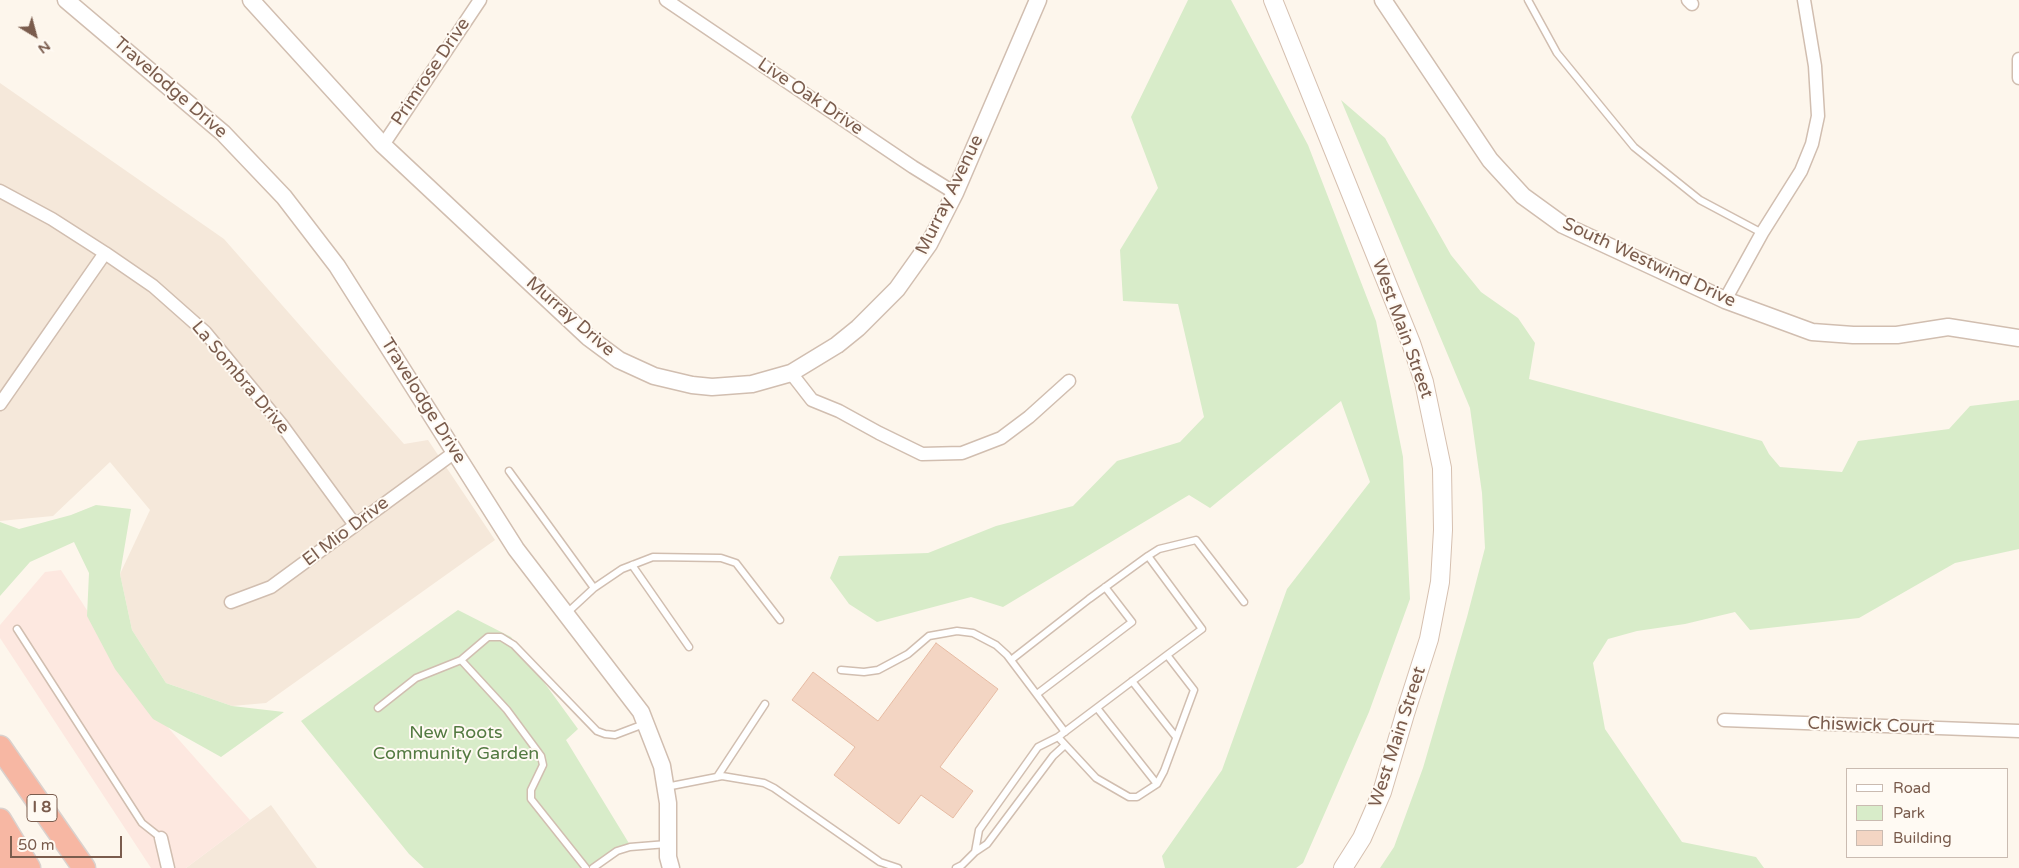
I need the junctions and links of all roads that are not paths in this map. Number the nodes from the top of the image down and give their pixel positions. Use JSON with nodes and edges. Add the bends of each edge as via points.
{"nodes":[{"id":1,"x":66,"y":0,"type":"edge"},
{"id":2,"x":250,"y":0,"type":"edge"},
{"id":3,"x":480,"y":0,"type":"edge"},
{"id":4,"x":666,"y":0,"type":"edge"},
{"id":5,"x":1038,"y":0,"type":"edge"},
{"id":6,"x":1274,"y":0,"type":"edge"},
{"id":7,"x":1383,"y":0,"type":"edge"},
{"id":8,"x":1528,"y":0,"type":"edge"},
{"id":9,"x":1804,"y":0,"type":"edge"},
{"id":10,"x":2019,"y":59,"type":"edge"},
{"id":11,"x":2019,"y":72,"type":"edge"},
{"id":12,"x":2019,"y":78,"type":"edge"},
{"id":13,"x":383,"y":145,"type":"junction"},
{"id":14,"x":0,"y":191,"type":"edge"},
{"id":15,"x":956,"y":193,"type":"junction"},
{"id":16,"x":1762,"y":233,"type":"junction"},
{"id":17,"x":105,"y":253,"type":"junction"},
{"id":18,"x":1725,"y":300,"type":"junction"},
{"id":19,"x":2019,"y":338,"type":"edge"},
{"id":20,"x":791,"y":374,"type":"junction"},
{"id":21,"x":1069,"y":381,"type":"dead end"},
{"id":22,"x":0,"y":404,"type":"edge"},
{"id":23,"x":455,"y":452,"type":"junction"},
{"id":24,"x":509,"y":471,"type":"dead end"},
{"id":25,"x":355,"y":525,"type":"junction"},
{"id":26,"x":1148,"y":556,"type":"junction"},
{"id":27,"x":632,"y":565,"type":"junction"},
{"id":28,"x":1105,"y":587,"type":"junction"},
{"id":29,"x":594,"y":588,"type":"junction"},
{"id":30,"x":230,"y":602,"type":"dead end"},
{"id":31,"x":1244,"y":602,"type":"dead end"},
{"id":32,"x":566,"y":614,"type":"junction"},
{"id":33,"x":780,"y":620,"type":"dead end"},
{"id":34,"x":17,"y":628,"type":"dead end"},
{"id":35,"x":689,"y":647,"type":"dead end"},
{"id":36,"x":1167,"y":655,"type":"junction"},
{"id":37,"x":461,"y":660,"type":"junction"},
{"id":38,"x":1011,"y":660,"type":"junction"},
{"id":39,"x":841,"y":670,"type":"dead end"},
{"id":40,"x":1132,"y":681,"type":"junction"},
{"id":41,"x":1037,"y":694,"type":"junction"},
{"id":42,"x":765,"y":704,"type":"dead end"},
{"id":43,"x":378,"y":708,"type":"dead end"},
{"id":44,"x":1097,"y":708,"type":"junction"},
{"id":45,"x":1724,"y":720,"type":"dead end"},
{"id":46,"x":646,"y":724,"type":"junction"},
{"id":47,"x":2019,"y":731,"type":"edge"},
{"id":48,"x":1065,"y":732,"type":"junction"},
{"id":49,"x":1058,"y":737,"type":"junction"},
{"id":50,"x":1176,"y":737,"type":"junction"},
{"id":51,"x":1065,"y":745,"type":"junction"},
{"id":52,"x":0,"y":747,"type":"edge"},
{"id":53,"x":717,"y":777,"type":"junction"},
{"id":54,"x":1157,"y":784,"type":"junction"},
{"id":55,"x":665,"y":787,"type":"junction"},
{"id":56,"x":0,"y":820,"type":"edge"},
{"id":57,"x":161,"y":838,"type":"joint"},
{"id":58,"x":668,"y":844,"type":"junction"},
{"id":59,"x":0,"y":849,"type":"edge"},
{"id":60,"x":975,"y":852,"type":"junction"},
{"id":61,"x":84,"y":866,"type":"edge"},
{"id":62,"x":9,"y":868,"type":"edge"},
{"id":63,"x":29,"y":868,"type":"edge"},
{"id":64,"x":168,"y":868,"type":"edge"},
{"id":65,"x":586,"y":868,"type":"edge"},
{"id":66,"x":593,"y":868,"type":"edge"},
{"id":67,"x":671,"y":868,"type":"edge"},
{"id":68,"x":898,"y":868,"type":"edge"},
{"id":69,"x":956,"y":868,"type":"edge"},
{"id":70,"x":1343,"y":868,"type":"edge"}],
"edges":[{"from":1,"to":23,"type":"street","name":"Travelodge Drive","via":[[217,127],[284,197],[337,266]]},
{"from":2,"to":13,"type":"street","name":"Murray Drive"},
{"from":3,"to":13,"type":"street","name":"Primrose Drive"},
{"from":4,"to":15,"type":"street","name":"Live Oak Drive"},
{"from":5,"to":15,"type":"street","name":"Murray Avenue"},
{"from":6,"to":70,"type":"main road","name":"West Main Street","via":[[1411,343],[1424,382],[1442,468],[1444,530],[1440,582],[1429,639],[1382,792],[1362,838]]},
{"from":7,"to":18,"type":"street","name":"South Westwind Drive","via":[[1490,160],[1523,196],[1563,226]]},
{"from":8,"to":16,"type":"lane","via":[[1557,52],[1634,147],[1700,200]]},
{"from":9,"to":16,"type":"street","via":[[1815,66],[1818,116],[1812,144],[1801,171]]},
{"from":10,"to":11,"type":"street"},
{"from":11,"to":12,"type":"street"},
{"from":13,"to":20,"type":"street","name":"Murray Drive","via":[[588,337],[619,360],[664,379],[712,387],[752,384]]},
{"from":14,"to":17,"type":"street","name":"La Sombra Drive"},
{"from":15,"to":20,"type":"street","name":"Murray Avenue","via":[[919,260],[878,310],[837,345]]},
{"from":16,"to":18,"type":"street"},
{"from":17,"to":22,"type":"street"},
{"from":17,"to":25,"type":"street","name":"La Sombra Drive","via":[[153,286],[205,332],[281,424]]},
{"from":18,"to":19,"type":"street","name":"South Westwind Drive","via":[[1812,332],[1897,335],[1948,327]]},
{"from":20,"to":21,"type":"street","via":[[812,400],[922,454],[962,453],[1002,438]]},
{"from":23,"to":25,"type":"street","name":"El Mio Drive"},
{"from":23,"to":32,"type":"street","name":"Travelodge Drive","via":[[516,549]]},
{"from":24,"to":29,"type":"lane"},
{"from":25,"to":30,"type":"street","name":"El Mio Drive","via":[[271,587]]},
{"from":26,"to":28,"type":"lane"},
{"from":26,"to":31,"type":"lane","via":[[1159,549],[1196,540]]},
{"from":26,"to":36,"type":"lane","via":[[1202,630]]},
{"from":27,"to":29,"type":"lane"},
{"from":27,"to":33,"type":"lane","via":[[653,557],[721,558],[736,563]]},
{"from":27,"to":35,"type":"lane"},
{"from":28,"to":38,"type":"lane"},
{"from":28,"to":41,"type":"lane","via":[[1132,622]]},
{"from":29,"to":32,"type":"lane"},
{"from":32,"to":46,"type":"street","name":"Travelodge Drive","via":[[642,712]]},
{"from":34,"to":57,"type":"lane","via":[[142,823]]},
{"from":36,"to":40,"type":"lane"},
{"from":36,"to":50,"type":"lane","via":[[1194,690]]},
{"from":37,"to":43,"type":"lane","via":[[416,678]]},
{"from":37,"to":46,"type":"lane","via":[[488,638],[501,637],[514,645],[597,731],[615,735]]},
{"from":37,"to":65,"type":"lane","via":[[507,710],[542,756],[543,765],[531,790],[531,799]]},
{"from":38,"to":39,"type":"lane","via":[[983,637],[957,631],[929,636],[908,654],[878,670]]},
{"from":38,"to":41,"type":"lane"},
{"from":40,"to":44,"type":"lane"},
{"from":40,"to":50,"type":"lane"},
{"from":41,"to":48,"type":"lane"},
{"from":42,"to":53,"type":"lane"},
{"from":44,"to":48,"type":"lane"},
{"from":44,"to":54,"type":"lane"},
{"from":45,"to":47,"type":"street","name":"Chiswick Court"},
{"from":46,"to":55,"type":"street","name":"Travelodge Drive","via":[[662,766]]},
{"from":48,"to":49,"type":"lane"},
{"from":49,"to":51,"type":"lane"},
{"from":49,"to":60,"type":"lane","via":[[1038,747],[1004,794],[979,830]]},
{"from":50,"to":54,"type":"lane"},
{"from":51,"to":54,"type":"lane","via":[[1096,778],[1129,797],[1137,797]]},
{"from":51,"to":60,"type":"lane","via":[[1053,756],[987,844]]},
{"from":52,"to":61,"type":"highway","number":"I 8"},
{"from":53,"to":55,"type":"lane"},
{"from":53,"to":68,"type":"lane","via":[[764,783],[774,788],[880,862]]},
{"from":55,"to":58,"type":"street","name":"Travelodge Drive"},
{"from":56,"to":63,"type":"highway","number":"I 8"},
{"from":57,"to":64,"type":"street"},
{"from":58,"to":66,"type":"lane","via":[[617,851]]},
{"from":58,"to":67,"type":"street","name":"Travelodge Drive"},
{"from":59,"to":62,"type":"highway"},
{"from":60,"to":69,"type":"lane"}]}
